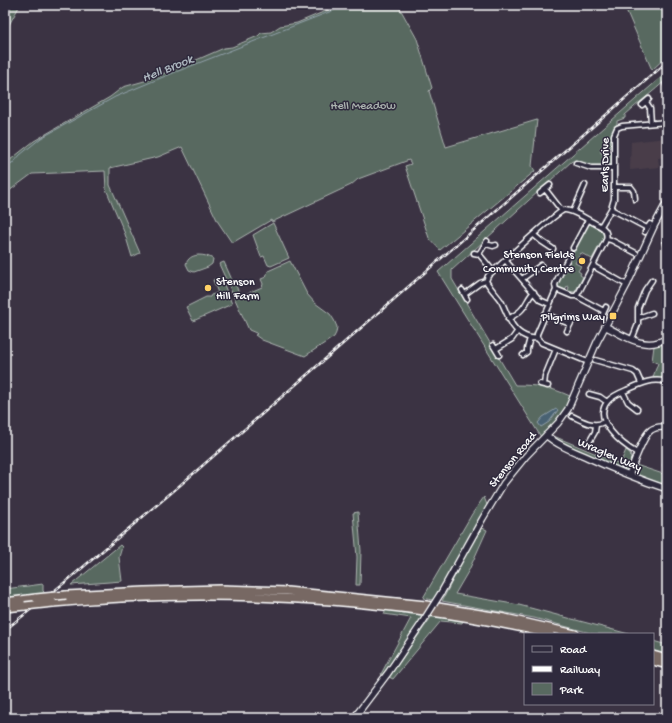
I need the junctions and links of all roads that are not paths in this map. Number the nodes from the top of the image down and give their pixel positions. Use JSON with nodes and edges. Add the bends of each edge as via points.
{"nodes":[{"id":1,"x":642,"y":105,"type":"dead end"},
{"id":2,"x":667,"y":122,"type":"edge"},
{"id":3,"x":651,"y":123,"type":"junction"},
{"id":4,"x":579,"y":163,"type":"dead end"},
{"id":5,"x":614,"y":168,"type":"junction"},
{"id":6,"x":550,"y":185,"type":"dead end"},
{"id":7,"x":614,"y":187,"type":"junction"},
{"id":8,"x":585,"y":188,"type":"dead end"},
{"id":9,"x":545,"y":189,"type":"junction"},
{"id":10,"x":540,"y":193,"type":"dead end"},
{"id":11,"x":635,"y":199,"type":"dead end"},
{"id":12,"x":667,"y":202,"type":"edge"},
{"id":13,"x":611,"y":208,"type":"junction"},
{"id":14,"x":562,"y":210,"type":"junction"},
{"id":15,"x":572,"y":212,"type":"junction"},
{"id":16,"x":588,"y":220,"type":"junction"},
{"id":17,"x":601,"y":226,"type":"junction"},
{"id":18,"x":648,"y":228,"type":"dead end"},
{"id":19,"x":534,"y":235,"type":"junction"},
{"id":20,"x":667,"y":238,"type":"edge"},
{"id":21,"x":607,"y":239,"type":"junction"},
{"id":22,"x":665,"y":243,"type":"dead end"},
{"id":23,"x":496,"y":245,"type":"dead end"},
{"id":24,"x":573,"y":248,"type":"dead end"},
{"id":25,"x":553,"y":249,"type":"dead end"},
{"id":26,"x":636,"y":253,"type":"dead end"},
{"id":27,"x":568,"y":258,"type":"dead end"},
{"id":28,"x":505,"y":260,"type":"junction"},
{"id":29,"x":541,"y":265,"type":"dead end"},
{"id":30,"x":593,"y":266,"type":"junction"},
{"id":31,"x":493,"y":271,"type":"junction"},
{"id":32,"x":522,"y":279,"type":"junction"},
{"id":33,"x":652,"y":280,"type":"dead end"},
{"id":34,"x":486,"y":281,"type":"junction"},
{"id":35,"x":627,"y":285,"type":"junction"},
{"id":36,"x":556,"y":290,"type":"junction"},
{"id":37,"x":534,"y":292,"type":"junction"},
{"id":38,"x":576,"y":296,"type":"junction"},
{"id":39,"x":467,"y":299,"type":"dead end"},
{"id":40,"x":550,"y":304,"type":"junction"},
{"id":41,"x":604,"y":312,"type":"dead end"},
{"id":42,"x":652,"y":313,"type":"dead end"},
{"id":43,"x":545,"y":314,"type":"junction"},
{"id":44,"x":638,"y":318,"type":"junction"},
{"id":45,"x":508,"y":319,"type":"junction"},
{"id":46,"x":573,"y":319,"type":"dead end"},
{"id":47,"x":570,"y":324,"type":"junction"},
{"id":48,"x":605,"y":326,"type":"junction"},
{"id":49,"x":567,"y":331,"type":"dead end"},
{"id":50,"x":517,"y":332,"type":"junction"},
{"id":51,"x":530,"y":338,"type":"junction"},
{"id":52,"x":537,"y":338,"type":"junction"},
{"id":53,"x":667,"y":338,"type":"edge"},
{"id":54,"x":632,"y":339,"type":"junction"},
{"id":55,"x":556,"y":349,"type":"junction"},
{"id":56,"x":499,"y":355,"type":"dead end"},
{"id":57,"x":523,"y":356,"type":"dead end"},
{"id":58,"x":595,"y":360,"type":"dead end"},
{"id":59,"x":588,"y":362,"type":"junction"},
{"id":60,"x":667,"y":382,"type":"edge"},
{"id":61,"x":641,"y":383,"type":"junction"},
{"id":62,"x":544,"y":385,"type":"dead end"},
{"id":63,"x":623,"y":392,"type":"junction"},
{"id":64,"x":589,"y":394,"type":"dead end"},
{"id":65,"x":607,"y":402,"type":"junction"},
{"id":66,"x":637,"y":409,"type":"dead end"},
{"id":67,"x":572,"y":416,"type":"dead end"},
{"id":68,"x":604,"y":422,"type":"junction"},
{"id":69,"x":596,"y":425,"type":"junction"},
{"id":70,"x":667,"y":427,"type":"edge"},
{"id":71,"x":546,"y":435,"type":"junction"},
{"id":72,"x":588,"y":444,"type":"dead end"},
{"id":73,"x":637,"y":453,"type":"junction"},
{"id":74,"x":629,"y":475,"type":"junction"},
{"id":75,"x":667,"y":489,"type":"edge"},
{"id":76,"x":5,"y":602,"type":"edge"},
{"id":77,"x":5,"y":608,"type":"edge"},
{"id":78,"x":545,"y":633,"type":"edge"},
{"id":79,"x":571,"y":633,"type":"edge"},
{"id":80,"x":654,"y":655,"type":"edge"},
{"id":81,"x":667,"y":659,"type":"edge"},
{"id":82,"x":654,"y":661,"type":"edge"},
{"id":83,"x":667,"y":665,"type":"edge"},
{"id":84,"x":354,"y":718,"type":"edge"}],
"edges":[{"from":1,"to":3,"type":"street","via":[[648,100]]},
{"from":2,"to":3,"type":"street","name":"Earls Drive"},
{"from":3,"to":5,"type":"street","name":"Earls Drive","via":[[622,126],[616,130]]},
{"from":4,"to":5,"type":"street","via":[[591,168]]},
{"from":5,"to":7,"type":"street","name":"Earls Drive"},
{"from":6,"to":9,"type":"street"},
{"from":7,"to":11,"type":"street","via":[[631,187]]},
{"from":7,"to":13,"type":"street","name":"Earls Drive"},
{"from":8,"to":15,"type":"street"},
{"from":9,"to":10,"type":"street"},
{"from":9,"to":14,"type":"street"},
{"from":12,"to":35,"type":"street","name":"Stenson Road"},
{"from":13,"to":17,"type":"street","name":"Earls Drive"},
{"from":13,"to":18,"type":"street"},
{"from":14,"to":15,"type":"street"},
{"from":14,"to":19,"type":"street"},
{"from":15,"to":16,"type":"street"},
{"from":16,"to":17,"type":"street"},
{"from":16,"to":24,"type":"street"},
{"from":17,"to":21,"type":"street"},
{"from":19,"to":25,"type":"street"},
{"from":19,"to":28,"type":"street"},
{"from":20,"to":22,"type":"street"},
{"from":21,"to":26,"type":"street","via":[[628,252]]},
{"from":21,"to":30,"type":"street"},
{"from":23,"to":31,"type":"street","via":[[486,243],[476,253]]},
{"from":27,"to":36,"type":"street","via":[[556,282]]},
{"from":28,"to":31,"type":"street"},
{"from":28,"to":32,"type":"street"},
{"from":29,"to":32,"type":"street"},
{"from":30,"to":35,"type":"street"},
{"from":30,"to":38,"type":"street"},
{"from":31,"to":34,"type":"street"},
{"from":32,"to":37,"type":"street"},
{"from":33,"to":44,"type":"street","via":[[638,308]]},
{"from":34,"to":39,"type":"street","via":[[464,292]]},
{"from":34,"to":45,"type":"street","via":[[502,303]]},
{"from":35,"to":48,"type":"street","name":"Stenson Road"},
{"from":36,"to":38,"type":"street"},
{"from":36,"to":40,"type":"street"},
{"from":37,"to":40,"type":"street","via":[[540,300]]},
{"from":37,"to":45,"type":"street","via":[[524,308]]},
{"from":38,"to":41,"type":"street"},
{"from":40,"to":43,"type":"street"},
{"from":42,"to":44,"type":"street"},
{"from":43,"to":47,"type":"street"},
{"from":43,"to":52,"type":"street"},
{"from":44,"to":54,"type":"street"},
{"from":45,"to":50,"type":"street"},
{"from":46,"to":47,"type":"street"},
{"from":47,"to":49,"type":"street"},
{"from":48,"to":54,"type":"street"},
{"from":48,"to":59,"type":"street","name":"Stenson Road"},
{"from":50,"to":51,"type":"street"},
{"from":50,"to":56,"type":"street","via":[[512,339],[494,347]]},
{"from":51,"to":52,"type":"street"},
{"from":51,"to":57,"type":"street","via":[[527,352]]},
{"from":52,"to":55,"type":"street"},
{"from":53,"to":54,"type":"street","via":[[649,344]]},
{"from":55,"to":59,"type":"street"},
{"from":55,"to":62,"type":"street"},
{"from":58,"to":61,"type":"street","via":[[599,364],[633,371]]},
{"from":59,"to":71,"type":"street","name":"Stenson Road","via":[[568,410]]},
{"from":60,"to":61,"type":"street","via":[[653,380]]},
{"from":61,"to":63,"type":"street"},
{"from":63,"to":65,"type":"street"},
{"from":63,"to":66,"type":"street","via":[[628,402],[633,403]]},
{"from":64,"to":65,"type":"street"},
{"from":65,"to":68,"type":"street","via":[[603,410]]},
{"from":67,"to":69,"type":"street"},
{"from":68,"to":69,"type":"street"},
{"from":68,"to":73,"type":"street","via":[[621,442]]},
{"from":69,"to":72,"type":"street"},
{"from":70,"to":73,"type":"street","via":[[657,427],[650,431]]},
{"from":71,"to":74,"type":"street","name":"Wragley Way"},
{"from":71,"to":84,"type":"street","name":"Stenson Road","bridge":true,"via":[[504,483],[422,623]]},
{"from":73,"to":74,"type":"street"},
{"from":74,"to":75,"type":"street","name":"Wragley Way"},
{"from":76,"to":79,"type":"highway","bridge":true,"via":[[66,595],[145,591],[221,589],[287,592],[426,605],[505,618]]},
{"from":77,"to":78,"type":"highway","bridge":true,"via":[[138,597],[284,597],[423,610]]},
{"from":80,"to":81,"type":"highway"},
{"from":82,"to":83,"type":"highway"}]}
